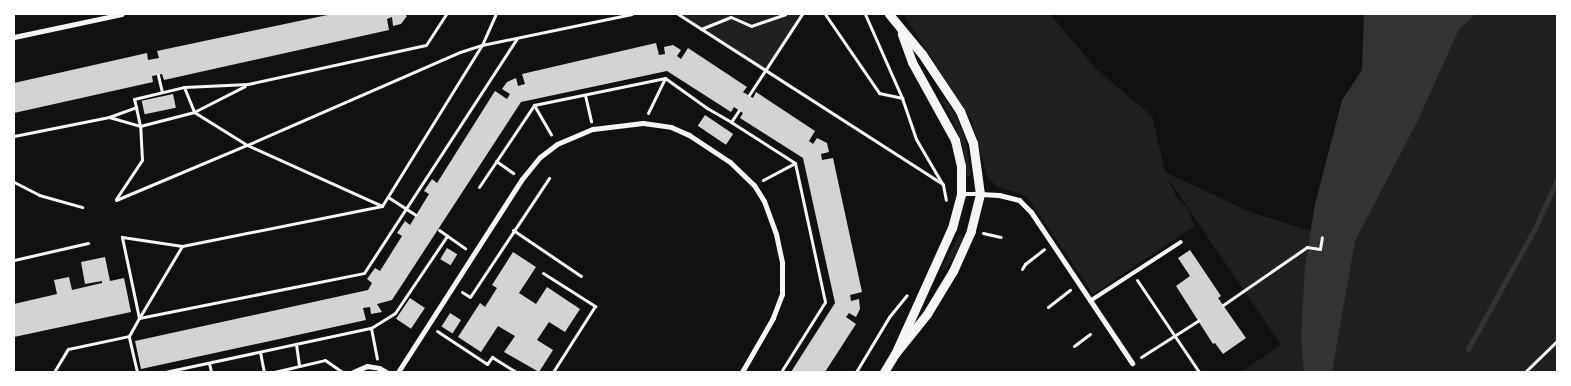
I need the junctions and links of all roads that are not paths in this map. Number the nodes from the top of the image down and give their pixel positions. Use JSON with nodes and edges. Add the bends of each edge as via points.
{"nodes":[{"id":1,"x":122,"y":14,"type":"edge"},
{"id":2,"x":890,"y":14,"type":"edge"},
{"id":3,"x":900,"y":30,"type":"junction"},
{"id":4,"x":14,"y":37,"type":"edge"},
{"id":5,"x":961,"y":194,"type":"junction"},
{"id":6,"x":980,"y":194,"type":"junction"},
{"id":7,"x":1181,"y":242,"type":"dead end"},
{"id":8,"x":1090,"y":301,"type":"junction"},
{"id":9,"x":895,"y":354,"type":"junction"},
{"id":10,"x":1132,"y":363,"type":"road end"},
{"id":11,"x":353,"y":372,"type":"edge"},
{"id":12,"x":386,"y":372,"type":"edge"},
{"id":13,"x":398,"y":372,"type":"edge"},
{"id":14,"x":742,"y":372,"type":"edge"},
{"id":15,"x":884,"y":372,"type":"edge"}],
"edges":[{"from":1,"to":4,"type":"street"},
{"from":2,"to":3,"type":"street"},
{"from":3,"to":5,"type":"street","via":[[912,62],[955,140],[961,166]]},
{"from":3,"to":6,"type":"street","via":[[951,95],[968,127]]},
{"from":5,"to":6,"type":"lane"},
{"from":5,"to":9,"type":"street","via":[[952,228]]},
{"from":6,"to":8,"type":"street","via":[[1019,200],[1053,243]]},
{"from":6,"to":9,"type":"street","via":[[964,250],[953,271],[927,314]]},
{"from":7,"to":8,"type":"lane"},
{"from":8,"to":10,"type":"street"},
{"from":9,"to":15,"type":"street"},
{"from":11,"to":12,"type":"street","via":[[367,366]]},
{"from":13,"to":14,"type":"street","via":[[522,179],[540,157],[557,144],[593,129],[644,123],[671,127],[689,135],[730,162],[754,185],[764,201],[782,263],[782,294],[769,326]]}]}
